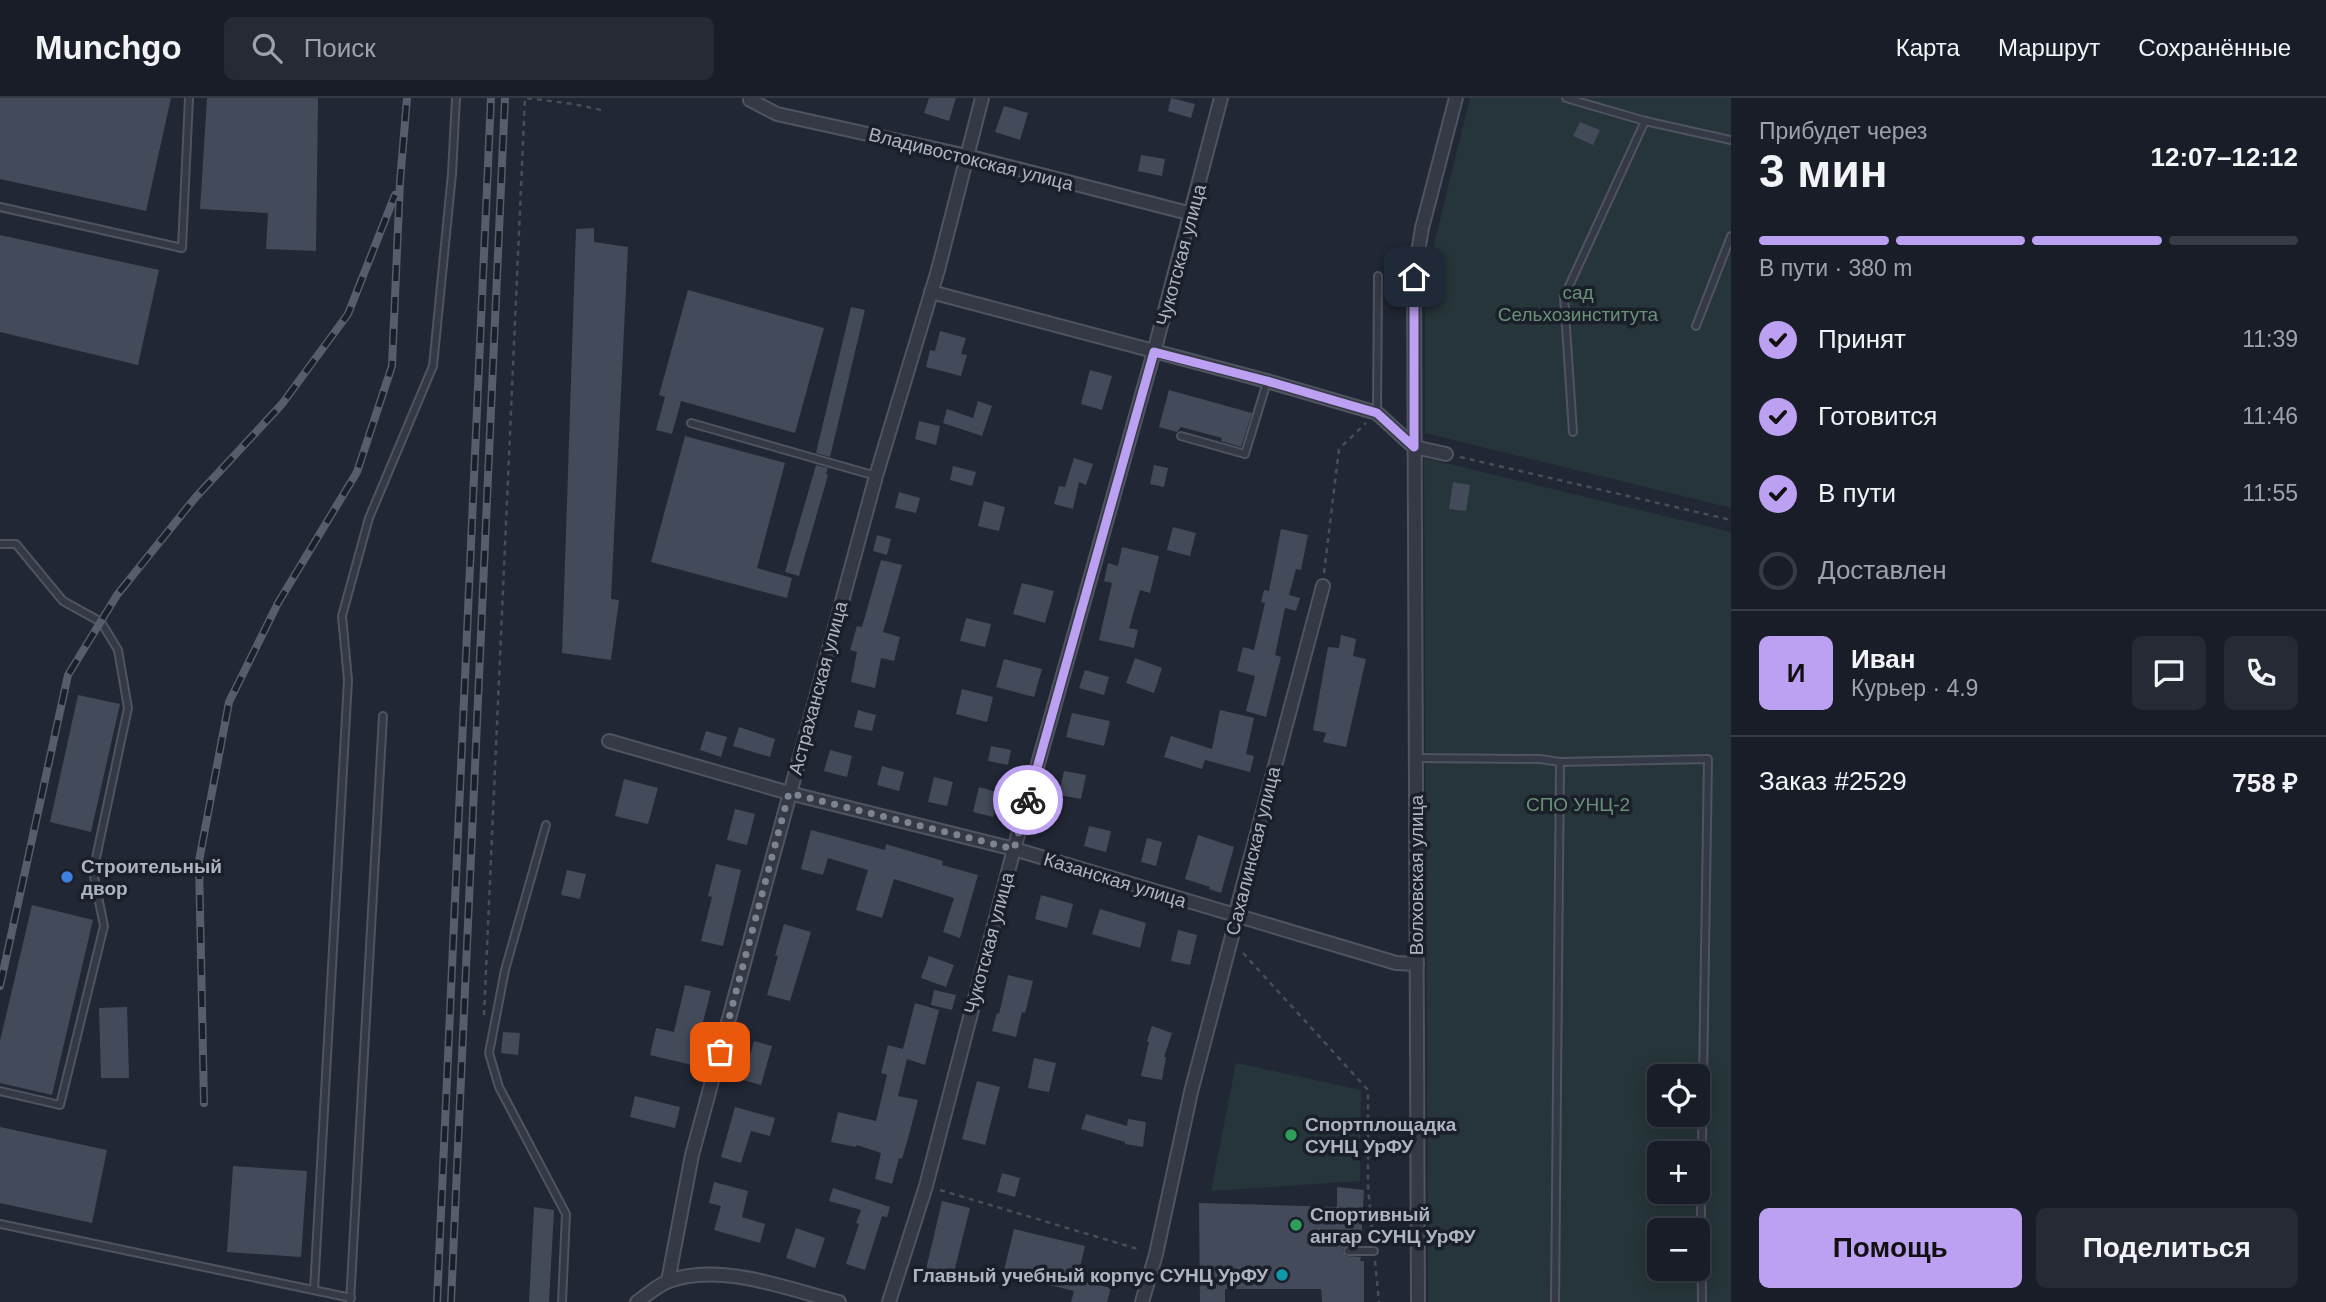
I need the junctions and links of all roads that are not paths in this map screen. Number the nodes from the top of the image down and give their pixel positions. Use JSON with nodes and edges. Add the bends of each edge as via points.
{"nodes":[{"id":1,"x":189,"y":98,"type":"edge"},
{"id":2,"x":456,"y":98,"type":"edge"},
{"id":3,"x":982,"y":98,"type":"edge"},
{"id":4,"x":1222,"y":98,"type":"edge"},
{"id":5,"x":1456,"y":98,"type":"edge"},
{"id":6,"x":1566,"y":98,"type":"edge"},
{"id":7,"x":750,"y":100,"type":"dead end"},
{"id":8,"x":1645,"y":121,"type":"junction"},
{"id":9,"x":1731,"y":140,"type":"edge"},
{"id":10,"x":967,"y":156,"type":"junction"},
{"id":11,"x":0,"y":207,"type":"edge"},
{"id":12,"x":1192,"y":214,"type":"junction"},
{"id":13,"x":1731,"y":236,"type":"edge"},
{"id":14,"x":1378,"y":276,"type":"dead end"},
{"id":15,"x":931,"y":292,"type":"junction"},
{"id":16,"x":1696,"y":326,"type":"dead end"},
{"id":17,"x":1154,"y":352,"type":"junction"},
{"id":18,"x":1267,"y":381,"type":"junction"},
{"id":19,"x":1377,"y":413,"type":"junction"},
{"id":20,"x":691,"y":423,"type":"dead end"},
{"id":21,"x":1573,"y":432,"type":"dead end"},
{"id":22,"x":1181,"y":436,"type":"dead end"},
{"id":23,"x":1414,"y":447,"type":"junction"},
{"id":24,"x":1446,"y":454,"type":"road end"},
{"id":25,"x":876,"y":476,"type":"junction"},
{"id":26,"x":0,"y":544,"type":"edge"},
{"id":27,"x":1323,"y":586,"type":"road end"},
{"id":28,"x":383,"y":716,"type":"dead end"},
{"id":29,"x":609,"y":741,"type":"dead end"},
{"id":30,"x":1416,"y":758,"type":"junction"},
{"id":31,"x":1560,"y":762,"type":"junction"},
{"id":32,"x":789,"y":793,"type":"junction"},
{"id":33,"x":546,"y":825,"type":"dead end"},
{"id":34,"x":1014,"y":849,"type":"junction"},
{"id":35,"x":1235,"y":916,"type":"junction"},
{"id":36,"x":1417,"y":964,"type":"junction"},
{"id":37,"x":0,"y":1091,"type":"edge"},
{"id":38,"x":0,"y":1224,"type":"edge"},
{"id":39,"x":1348,"y":1251,"type":"dead end"},
{"id":40,"x":1374,"y":1251,"type":"road end"},
{"id":41,"x":668,"y":1282,"type":"junction"},
{"id":42,"x":314,"y":1290,"type":"junction"},
{"id":43,"x":350,"y":1300,"type":"edge"},
{"id":44,"x":562,"y":1302,"type":"edge"},
{"id":45,"x":637,"y":1302,"type":"edge"},
{"id":46,"x":839,"y":1302,"type":"edge"},
{"id":47,"x":890,"y":1302,"type":"edge"},
{"id":48,"x":1142,"y":1302,"type":"edge"},
{"id":49,"x":1419,"y":1302,"type":"edge"},
{"id":50,"x":1555,"y":1302,"type":"edge"},
{"id":51,"x":1702,"y":1302,"type":"edge"}],
"edges":[{"from":1,"to":11,"type":"lane","via":[[182,248]]},
{"from":2,"to":42,"type":"lane","via":[[433,366],[369,518],[342,616],[348,680]]},
{"from":3,"to":10,"type":"street","name":"Астраханская улица"},
{"from":4,"to":12,"type":"street","name":"Чукотская улица"},
{"from":5,"to":23,"type":"street","via":[[1414,277]]},
{"from":6,"to":8,"type":"lane"},
{"from":7,"to":10,"type":"street","name":"Владивостокская улица","via":[[777,114]]},
{"from":8,"to":9,"type":"lane"},
{"from":8,"to":21,"type":"lane","via":[[1564,297]]},
{"from":10,"to":12,"type":"street","name":"Владивостокская улица"},
{"from":10,"to":15,"type":"street","name":"Астраханская улица"},
{"from":12,"to":17,"type":"street","name":"Чукотская улица"},
{"from":13,"to":16,"type":"lane"},
{"from":14,"to":19,"type":"lane"},
{"from":15,"to":17,"type":"street"},
{"from":15,"to":25,"type":"street","name":"Астраханская улица"},
{"from":17,"to":18,"type":"street"},
{"from":17,"to":34,"type":"street","name":"Чукотская улица"},
{"from":18,"to":19,"type":"street"},
{"from":18,"to":22,"type":"lane","via":[[1245,454]]},
{"from":19,"to":23,"type":"street"},
{"from":20,"to":25,"type":"lane"},
{"from":23,"to":24,"type":"street"},
{"from":23,"to":30,"type":"street","name":"Волховская улица"},
{"from":25,"to":32,"type":"street","name":"Астраханская улица"},
{"from":26,"to":37,"type":"lane","via":[[16,544],[63,601],[101,622],[118,650],[128,708],[93,872],[104,926],[60,1105]]},
{"from":27,"to":35,"type":"street","name":"Сахалинская улица"},
{"from":28,"to":43,"type":"lane"},
{"from":29,"to":32,"type":"street","name":"Казанская улица"},
{"from":30,"to":31,"type":"lane"},
{"from":30,"to":36,"type":"street","name":"Волховская улица"},
{"from":31,"to":50,"type":"lane"},
{"from":31,"to":51,"type":"lane","via":[[1708,759]]},
{"from":32,"to":34,"type":"street","name":"Казанская улица"},
{"from":32,"to":41,"type":"street","name":"Астраханская улица","via":[[692,1155]]},
{"from":33,"to":44,"type":"lane","via":[[505,970],[489,1053],[499,1087],[566,1214]]},
{"from":34,"to":35,"type":"street","name":"Казанская улица"},
{"from":34,"to":47,"type":"street","name":"Чукотская улица","via":[[926,1186]]},
{"from":35,"to":36,"type":"street","name":"Казанская улица","via":[[1396,963]]},
{"from":35,"to":48,"type":"street","name":"Сахалинская улица"},
{"from":36,"to":49,"type":"street","name":"Волховская улица"},
{"from":38,"to":42,"type":"lane"},
{"from":39,"to":40,"type":"lane"},
{"from":41,"to":45,"type":"street"},
{"from":41,"to":46,"type":"street","via":[[709,1273]]},
{"from":42,"to":43,"type":"lane"}]}
